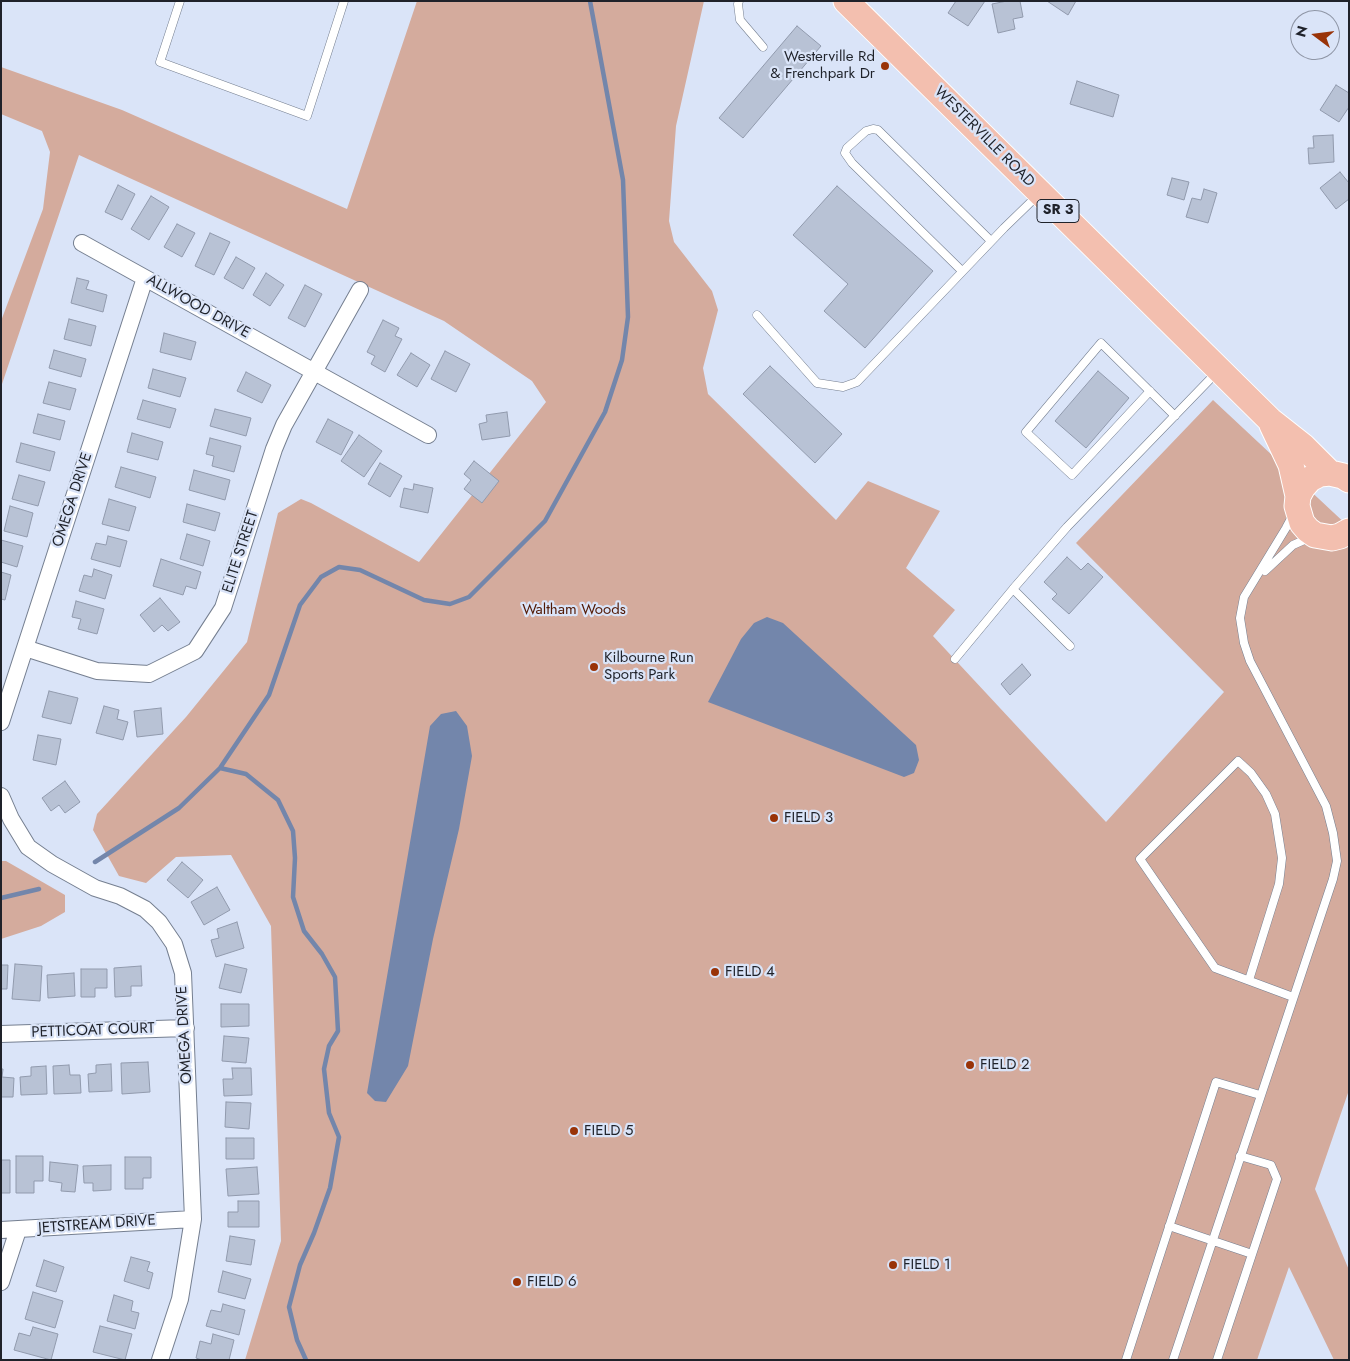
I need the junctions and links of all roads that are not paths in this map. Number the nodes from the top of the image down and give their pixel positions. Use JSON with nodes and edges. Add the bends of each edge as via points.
{"nodes":[{"id":1,"x":180,"y":1,"type":"edge"},
{"id":2,"x":344,"y":1,"type":"edge"},
{"id":3,"x":739,"y":1,"type":"edge"},
{"id":4,"x":848,"y":2,"type":"edge"},
{"id":5,"x":763,"y":47,"type":"dead end"},
{"id":6,"x":1040,"y":192,"type":"junction"},
{"id":7,"x":991,"y":241,"type":"junction"},
{"id":8,"x":82,"y":243,"type":"dead end"},
{"id":9,"x":962,"y":271,"type":"junction"},
{"id":10,"x":145,"y":278,"type":"junction"},
{"id":11,"x":360,"y":290,"type":"dead end"},
{"id":12,"x":758,"y":316,"type":"dead end"},
{"id":13,"x":1218,"y":370,"type":"junction"},
{"id":14,"x":314,"y":372,"type":"junction"},
{"id":15,"x":1150,"y":391,"type":"junction"},
{"id":16,"x":1175,"y":416,"type":"junction"},
{"id":17,"x":1270,"y":420,"type":"junction"},
{"id":18,"x":428,"y":435,"type":"dead end"},
{"id":19,"x":1341,"y":473,"type":"edge"},
{"id":20,"x":1298,"y":501,"type":"junction"},
{"id":21,"x":1315,"y":535,"type":"junction"},
{"id":22,"x":1346,"y":535,"type":"edge"},
{"id":23,"x":1258,"y":577,"type":"junction"},
{"id":24,"x":1013,"y":589,"type":"junction"},
{"id":25,"x":1070,"y":646,"type":"dead end"},
{"id":26,"x":25,"y":648,"type":"junction"},
{"id":27,"x":955,"y":659,"type":"dead end"},
{"id":28,"x":1,"y":722,"type":"edge"},
{"id":29,"x":1,"y":796,"type":"edge"},
{"id":30,"x":1249,"y":980,"type":"junction"},
{"id":31,"x":1293,"y":997,"type":"junction"},
{"id":32,"x":186,"y":1028,"type":"junction"},
{"id":33,"x":1,"y":1034,"type":"edge"},
{"id":34,"x":1260,"y":1095,"type":"junction"},
{"id":35,"x":1240,"y":1156,"type":"junction"},
{"id":36,"x":193,"y":1220,"type":"junction"},
{"id":37,"x":1169,"y":1226,"type":"junction"},
{"id":38,"x":1,"y":1230,"type":"edge"},
{"id":39,"x":18,"y":1230,"type":"junction"},
{"id":40,"x":1212,"y":1241,"type":"junction"},
{"id":41,"x":1252,"y":1254,"type":"junction"},
{"id":42,"x":1,"y":1282,"type":"edge"},
{"id":43,"x":160,"y":1360,"type":"edge"},
{"id":44,"x":1126,"y":1360,"type":"edge"},
{"id":45,"x":1173,"y":1360,"type":"edge"},
{"id":46,"x":1217,"y":1360,"type":"edge"}],
"edges":[{"from":1,"to":2,"type":"lane","via":[[160,62],[307,116]]},
{"from":3,"to":5,"type":"lane","via":[[740,20]]},
{"from":4,"to":6,"type":"main road","name":"WESTERVILLE ROAD","number":"SR 3"},
{"from":6,"to":7,"type":"lane"},
{"from":6,"to":13,"type":"main road","name":"WESTERVILLE ROAD","number":"SR 3"},
{"from":7,"to":9,"type":"lane"},
{"from":7,"to":9,"type":"lane","via":[[878,130],[866,131],[846,148],[845,153],[852,163]]},
{"from":8,"to":10,"type":"street","name":"ALLWOOD DRIVE"},
{"from":9,"to":12,"type":"lane","via":[[857,382],[843,387],[817,383]]},
{"from":10,"to":14,"type":"street","name":"ALLWOOD DRIVE"},
{"from":10,"to":26,"type":"street","name":"OMEGA DRIVE"},
{"from":11,"to":14,"type":"street","name":"ELITE STREET"},
{"from":13,"to":16,"type":"lane"},
{"from":13,"to":17,"type":"main road","name":"WESTERVILLE ROAD","number":"SR 3"},
{"from":14,"to":18,"type":"street","name":"ALLWOOD DRIVE"},
{"from":14,"to":26,"type":"street","name":"ELITE STREET","via":[[274,449],[222,608],[195,651],[149,674],[97,671]]},
{"from":15,"to":15,"type":"lane","via":[[1101,343],[1026,432],[1072,475]]},
{"from":15,"to":16,"type":"lane"},
{"from":16,"to":24,"type":"lane","via":[[1067,527]]},
{"from":17,"to":19,"type":"main road","name":"WESTERVILLE ROAD","number":"SR 3"},
{"from":17,"to":20,"type":"main road","name":"WESTERVILLE ROAD","number":"SR 3","via":[[1291,465]]},
{"from":19,"to":20,"type":"main road","name":"WESTERVILLE ROAD","via":[[1320,474],[1310,479]]},
{"from":20,"to":21,"type":"main road","name":"WESTERVILLE ROAD","number":"SR 3","via":[[1302,523]]},
{"from":20,"to":23,"type":"lane"},
{"from":21,"to":22,"type":"main road"},
{"from":21,"to":23,"type":"lane","via":[[1293,545]]},
{"from":23,"to":31,"type":"lane","via":[[1244,597],[1240,618],[1244,642],[1263,689],[1326,806],[1336,861],[1333,879]]},
{"from":24,"to":25,"type":"lane"},
{"from":24,"to":27,"type":"lane"},
{"from":26,"to":28,"type":"street","name":"OMEGA DRIVE"},
{"from":29,"to":32,"type":"street","name":"OMEGA DRIVE","via":[[28,847],[96,888],[145,908],[159,922],[174,944],[182,973]]},
{"from":30,"to":30,"type":"lane","via":[[1215,968],[1140,859],[1238,761],[1266,794],[1275,814],[1282,858],[1279,884]]},
{"from":30,"to":31,"type":"lane"},
{"from":31,"to":34,"type":"lane"},
{"from":32,"to":33,"type":"street","name":"PETTICOAT COURT"},
{"from":32,"to":36,"type":"street","name":"OMEGA DRIVE"},
{"from":34,"to":35,"type":"lane"},
{"from":34,"to":37,"type":"lane","via":[[1216,1082]]},
{"from":35,"to":40,"type":"lane"},
{"from":35,"to":41,"type":"lane","via":[[1271,1165],[1277,1179]]},
{"from":36,"to":39,"type":"street","name":"JETSTREAM DRIVE"},
{"from":36,"to":43,"type":"street","name":"OMEGA DRIVE","via":[[180,1298]]},
{"from":37,"to":40,"type":"lane"},
{"from":37,"to":44,"type":"lane"},
{"from":38,"to":39,"type":"street","name":"JETSTREAM DRIVE"},
{"from":39,"to":42,"type":"street"},
{"from":40,"to":41,"type":"lane"},
{"from":40,"to":45,"type":"lane"},
{"from":41,"to":46,"type":"lane"}]}
